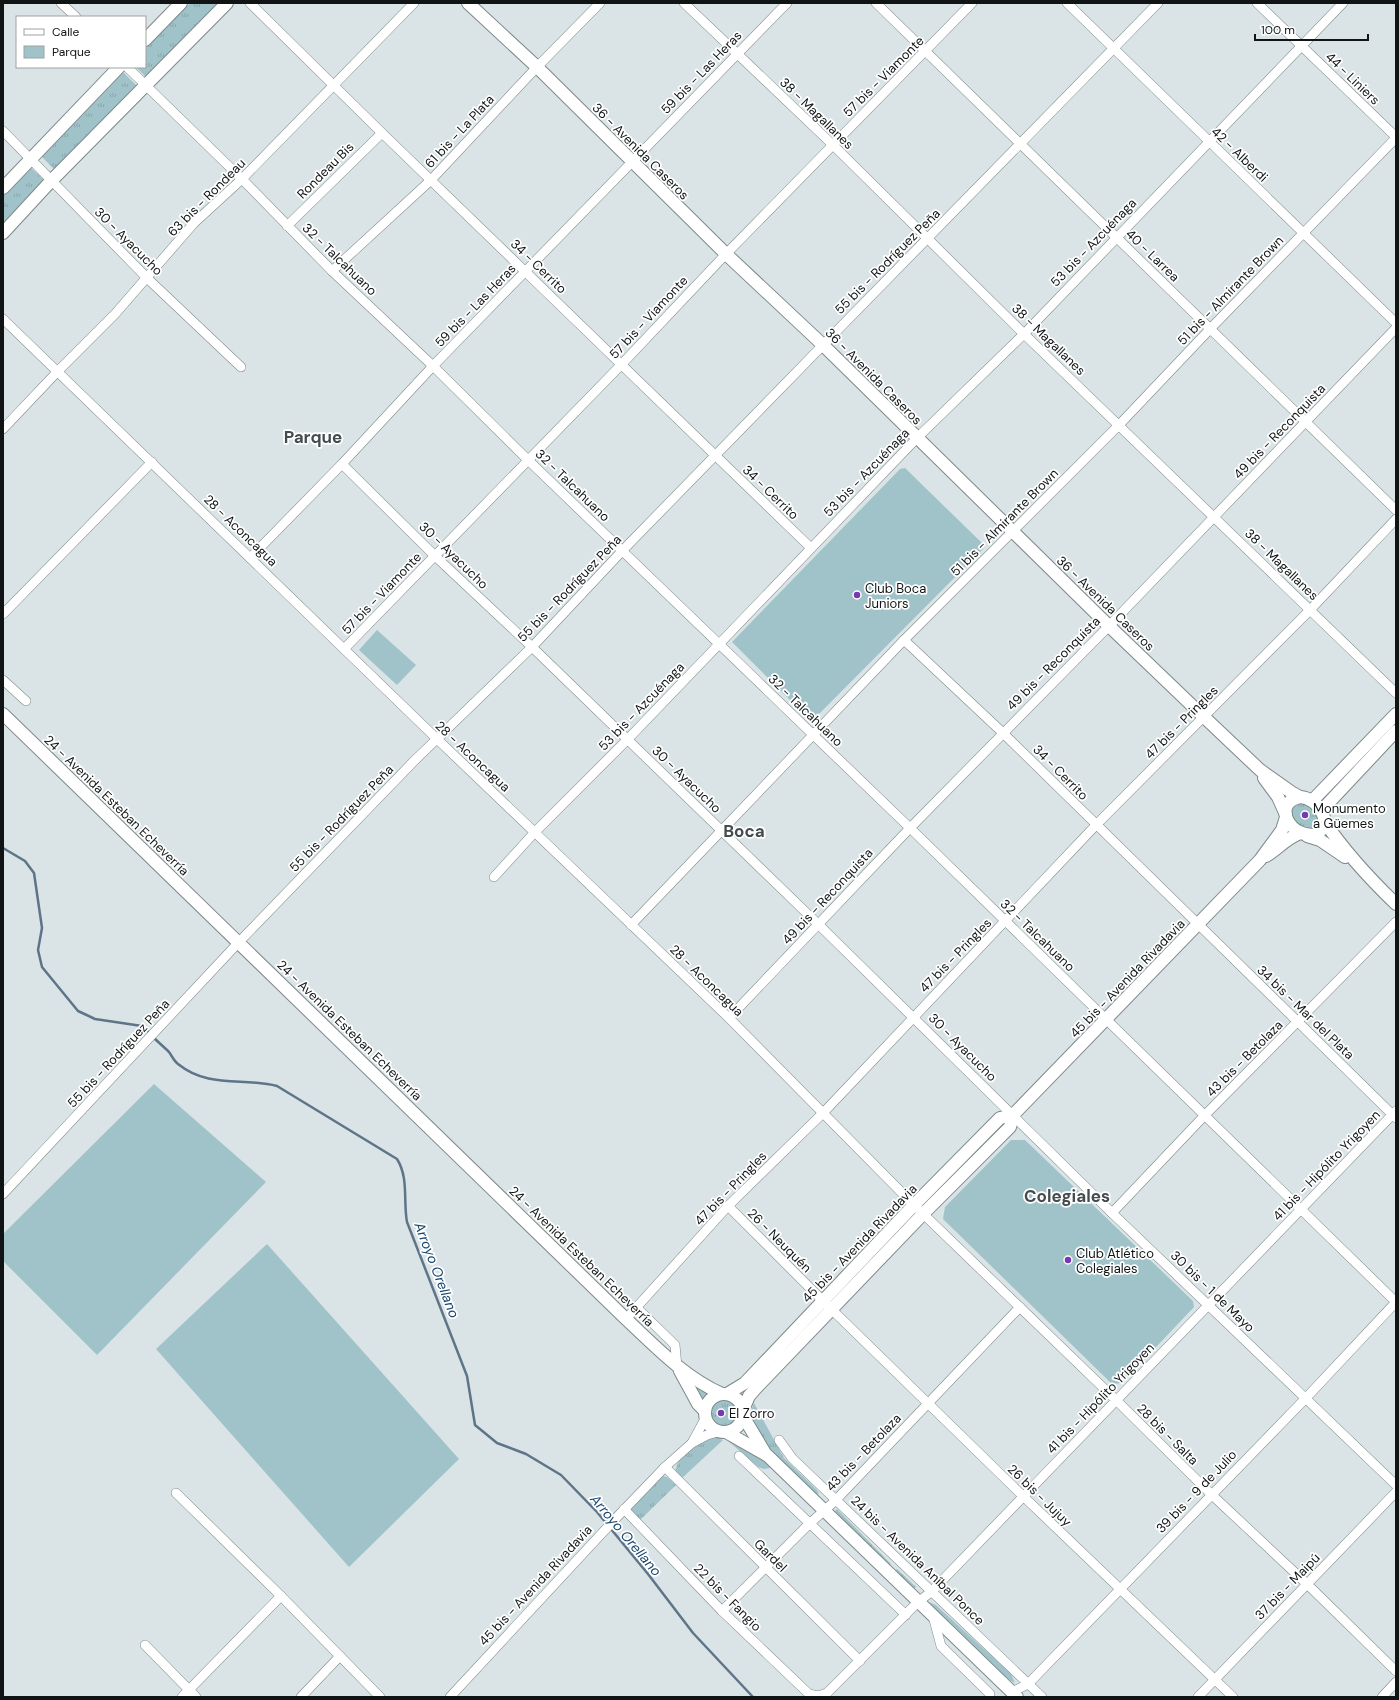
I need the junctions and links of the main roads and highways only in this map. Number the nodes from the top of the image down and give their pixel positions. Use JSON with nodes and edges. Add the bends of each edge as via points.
{"nodes":[{"id":1,"x":181,"y":3,"type":"edge"},
{"id":2,"x":227,"y":3,"type":"edge"},
{"id":3,"x":468,"y":3,"type":"edge"},
{"id":4,"x":146,"y":39,"type":"edge"},
{"id":5,"x":118,"y":68,"type":"edge"},
{"id":6,"x":3,"y":188,"type":"edge"},
{"id":7,"x":3,"y":233,"type":"edge"},
{"id":8,"x":3,"y":714,"type":"edge"},
{"id":9,"x":1396,"y":714,"type":"edge"},
{"id":10,"x":1396,"y":731,"type":"edge"},
{"id":11,"x":1260,"y":770,"type":"junction"},
{"id":12,"x":1306,"y":799,"type":"junction"},
{"id":13,"x":1286,"y":816,"type":"junction"},
{"id":14,"x":1323,"y":816,"type":"junction"},
{"id":15,"x":1302,"y":834,"type":"junction"},
{"id":16,"x":1260,"y":860,"type":"junction"},
{"id":17,"x":1360,"y":868,"type":"junction"},
{"id":18,"x":1396,"y":904,"type":"edge"},
{"id":19,"x":1013,"y":1115,"type":"junction"},
{"id":20,"x":827,"y":1305,"type":"junction"},
{"id":21,"x":677,"y":1367,"type":"junction"},
{"id":22,"x":724,"y":1394,"type":"junction"},
{"id":23,"x":743,"y":1413,"type":"junction"},
{"id":24,"x":705,"y":1415,"type":"junction"},
{"id":25,"x":722,"y":1432,"type":"junction"},
{"id":26,"x":768,"y":1456,"type":"junction"},
{"id":27,"x":1014,"y":1695,"type":"edge"}],
"edges":[{"from":1,"to":4,"type":"main road"},
{"from":2,"to":7,"type":"main road"},
{"from":3,"to":11,"type":"main road","name":"36 - Avenida Caseros","via":[[537,67],[726,254]]},
{"from":5,"to":6,"type":"main road"},
{"from":8,"to":21,"type":"main road","name":"24 - Avenida Esteban Echeverría"},
{"from":9,"to":12,"type":"main road"},
{"from":10,"to":14,"type":"main road"},
{"from":11,"to":12,"type":"main road","name":"36 - Avenida Caseros","via":[[1291,792]]},
{"from":11,"to":13,"type":"main road","name":"36 - Avenida Caseros","via":[[1278,797]]},
{"from":12,"to":13,"type":"main road","via":[[1290,801]]},
{"from":12,"to":14,"type":"main road"},
{"from":13,"to":15,"type":"main road","via":[[1289,825]]},
{"from":13,"to":16,"type":"main road","name":"45 bis - Avenida Rivadavia","via":[[1282,830]]},
{"from":14,"to":15,"type":"main road","via":[[1323,826],[1316,834]]},
{"from":14,"to":17,"type":"main road","via":[[1342,847]]},
{"from":15,"to":16,"type":"main road","name":"45 bis - Avenida Rivadavia","via":[[1289,838],[1278,849]]},
{"from":15,"to":17,"type":"main road","via":[[1320,840]]},
{"from":16,"to":19,"type":"main road","name":"45 bis - Avenida Rivadavia"},
{"from":17,"to":18,"type":"main road"},
{"from":19,"to":20,"type":"main road","name":"45 bis - Avenida Rivadavia","via":[[1010,1127]]},
{"from":19,"to":20,"type":"main road","name":"45 bis - Avenida Rivadavia","via":[[1000,1118],[914,1205]]},
{"from":20,"to":22,"type":"main road","name":"45 bis - Avenida Rivadavia","via":[[745,1383]]},
{"from":20,"to":23,"type":"main road","name":"45 bis - Avenida Rivadavia","via":[[756,1388]]},
{"from":21,"to":22,"type":"main road","name":"24 - Avenida Esteban Echeverría","via":[[692,1378]]},
{"from":21,"to":24,"type":"main road","name":"24 - Avenida Esteban Echeverría"},
{"from":22,"to":23,"type":"main road","via":[[738,1399]]},
{"from":22,"to":24,"type":"main road","via":[[714,1397],[707,1403]]},
{"from":23,"to":25,"type":"main road","via":[[737,1427]]},
{"from":23,"to":26,"type":"main road"},
{"from":24,"to":25,"type":"main road","via":[[713,1429]]},
{"from":25,"to":26,"type":"main road"},
{"from":26,"to":27,"type":"main road"}]}
